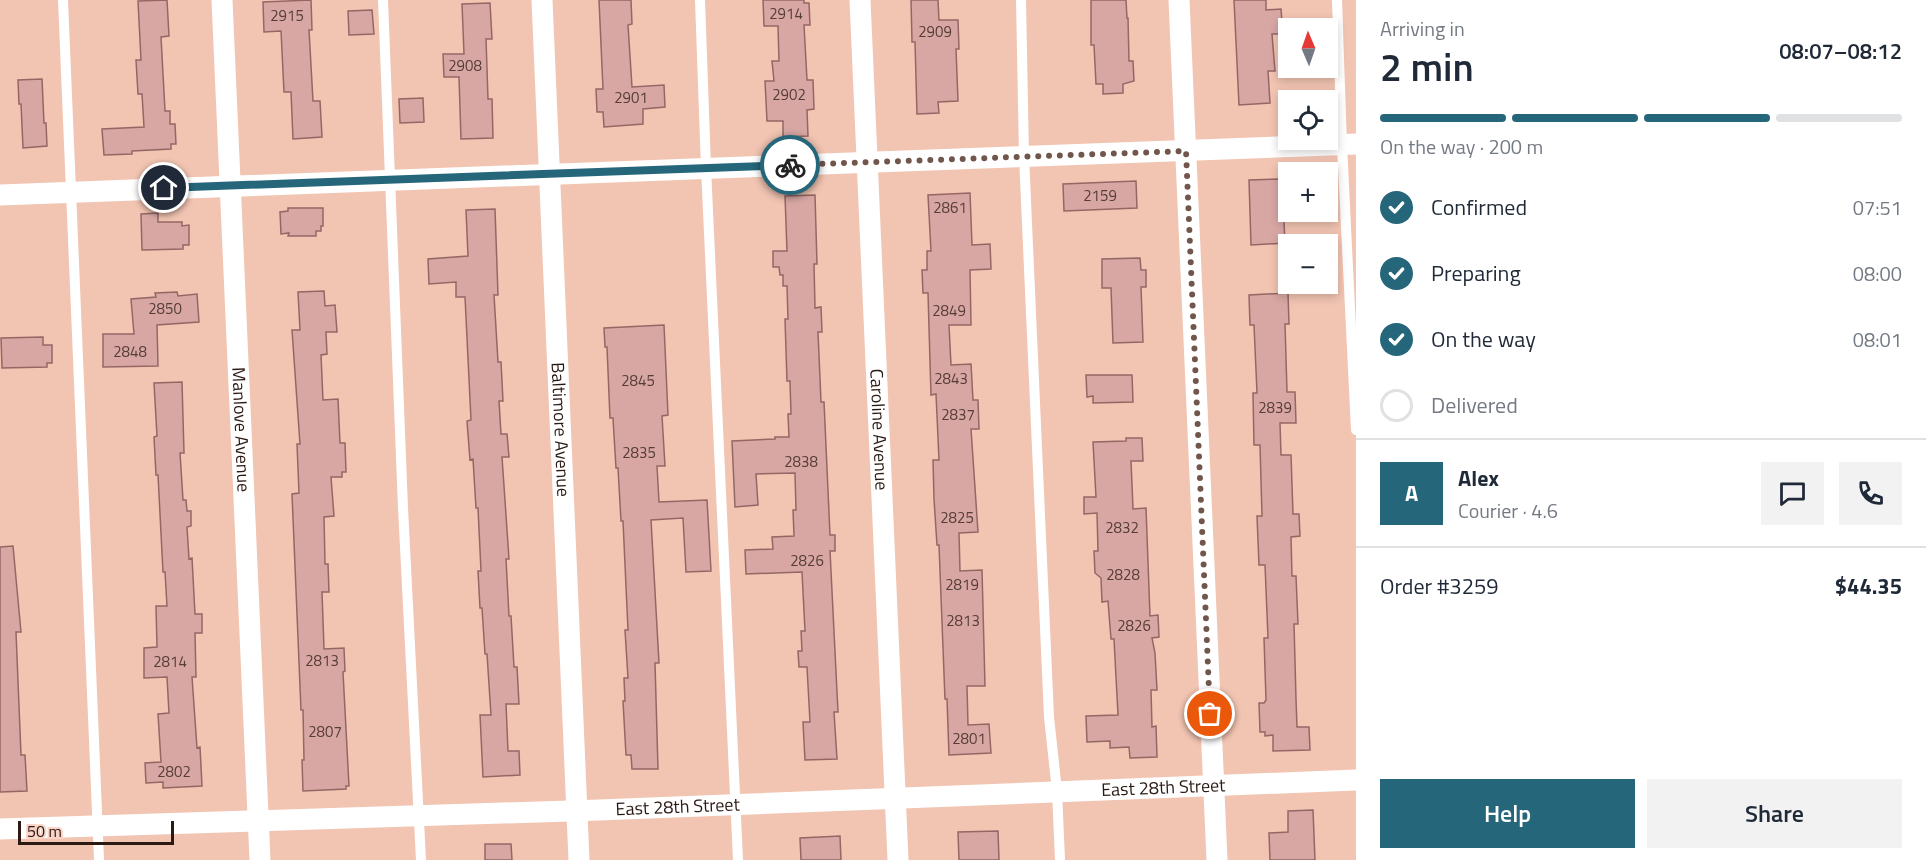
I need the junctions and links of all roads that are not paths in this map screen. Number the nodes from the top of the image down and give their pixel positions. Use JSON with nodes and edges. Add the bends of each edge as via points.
{"nodes":[{"id":1,"x":63,"y":0,"type":"edge"},
{"id":2,"x":222,"y":0,"type":"edge"},
{"id":3,"x":383,"y":0,"type":"edge"},
{"id":4,"x":542,"y":0,"type":"edge"},
{"id":5,"x":700,"y":0,"type":"edge"},
{"id":6,"x":860,"y":0,"type":"edge"},
{"id":7,"x":1021,"y":0,"type":"edge"},
{"id":8,"x":1179,"y":0,"type":"edge"},
{"id":9,"x":1337,"y":0,"type":"edge"},
{"id":10,"x":1349,"y":144,"type":"edge"},
{"id":11,"x":1186,"y":151,"type":"junction"},
{"id":12,"x":1024,"y":156,"type":"junction"},
{"id":13,"x":867,"y":162,"type":"junction"},
{"id":14,"x":706,"y":168,"type":"junction"},
{"id":15,"x":549,"y":174,"type":"junction"},
{"id":16,"x":391,"y":180,"type":"junction"},
{"id":17,"x":230,"y":185,"type":"junction"},
{"id":18,"x":71,"y":192,"type":"junction"},
{"id":19,"x":0,"y":195,"type":"edge"},
{"id":20,"x":1356,"y":430,"type":"edge"},
{"id":21,"x":1356,"y":780,"type":"edge"},
{"id":22,"x":1214,"y":785,"type":"junction"},
{"id":23,"x":1057,"y":791,"type":"junction"},
{"id":24,"x":895,"y":798,"type":"junction"},
{"id":25,"x":736,"y":804,"type":"junction"},
{"id":26,"x":577,"y":811,"type":"junction"},
{"id":27,"x":418,"y":816,"type":"junction"},
{"id":28,"x":258,"y":822,"type":"junction"},
{"id":29,"x":99,"y":827,"type":"junction"},
{"id":30,"x":0,"y":829,"type":"edge"},
{"id":31,"x":99,"y":860,"type":"edge"},
{"id":32,"x":260,"y":860,"type":"edge"},
{"id":33,"x":421,"y":860,"type":"edge"},
{"id":34,"x":579,"y":860,"type":"edge"},
{"id":35,"x":738,"y":860,"type":"edge"},
{"id":36,"x":898,"y":860,"type":"edge"},
{"id":37,"x":1060,"y":860,"type":"edge"},
{"id":38,"x":1217,"y":860,"type":"edge"}],
"edges":[{"from":1,"to":18,"type":"lane"},
{"from":2,"to":17,"type":"street","name":"Manlove Avenue"},
{"from":3,"to":16,"type":"lane"},
{"from":4,"to":15,"type":"street","name":"Baltimore Avenue"},
{"from":5,"to":14,"type":"lane"},
{"from":6,"to":13,"type":"street","name":"Caroline Avenue"},
{"from":7,"to":12,"type":"lane"},
{"from":8,"to":11,"type":"street"},
{"from":9,"to":10,"type":"lane"},
{"from":10,"to":11,"type":"street"},
{"from":10,"to":20,"type":"lane"},
{"from":11,"to":12,"type":"street"},
{"from":11,"to":22,"type":"street"},
{"from":12,"to":13,"type":"street"},
{"from":12,"to":23,"type":"lane","via":[[1049,717]]},
{"from":13,"to":14,"type":"street"},
{"from":13,"to":24,"type":"street","name":"Caroline Avenue"},
{"from":14,"to":15,"type":"street"},
{"from":14,"to":25,"type":"lane"},
{"from":15,"to":16,"type":"street"},
{"from":15,"to":26,"type":"street","name":"Baltimore Avenue"},
{"from":16,"to":17,"type":"street"},
{"from":16,"to":27,"type":"lane"},
{"from":17,"to":18,"type":"street"},
{"from":17,"to":28,"type":"street","name":"Manlove Avenue"},
{"from":18,"to":19,"type":"street"},
{"from":18,"to":29,"type":"lane"},
{"from":21,"to":22,"type":"street","name":"East 28th Street"},
{"from":22,"to":23,"type":"street","name":"East 28th Street"},
{"from":22,"to":38,"type":"street"},
{"from":23,"to":24,"type":"street","name":"East 28th Street"},
{"from":23,"to":37,"type":"lane"},
{"from":24,"to":25,"type":"street","name":"East 28th Street"},
{"from":24,"to":36,"type":"street","name":"Caroline Avenue"},
{"from":25,"to":26,"type":"street","name":"East 28th Street"},
{"from":25,"to":35,"type":"lane"},
{"from":26,"to":27,"type":"street","name":"East 28th Street"},
{"from":26,"to":34,"type":"street","name":"Baltimore Avenue"},
{"from":27,"to":28,"type":"street","name":"East 28th Street"},
{"from":27,"to":33,"type":"lane"},
{"from":28,"to":29,"type":"street","name":"East 28th Street"},
{"from":28,"to":32,"type":"street","name":"Manlove Avenue"},
{"from":29,"to":30,"type":"street","name":"East 28th Street"},
{"from":29,"to":31,"type":"lane"}]}
